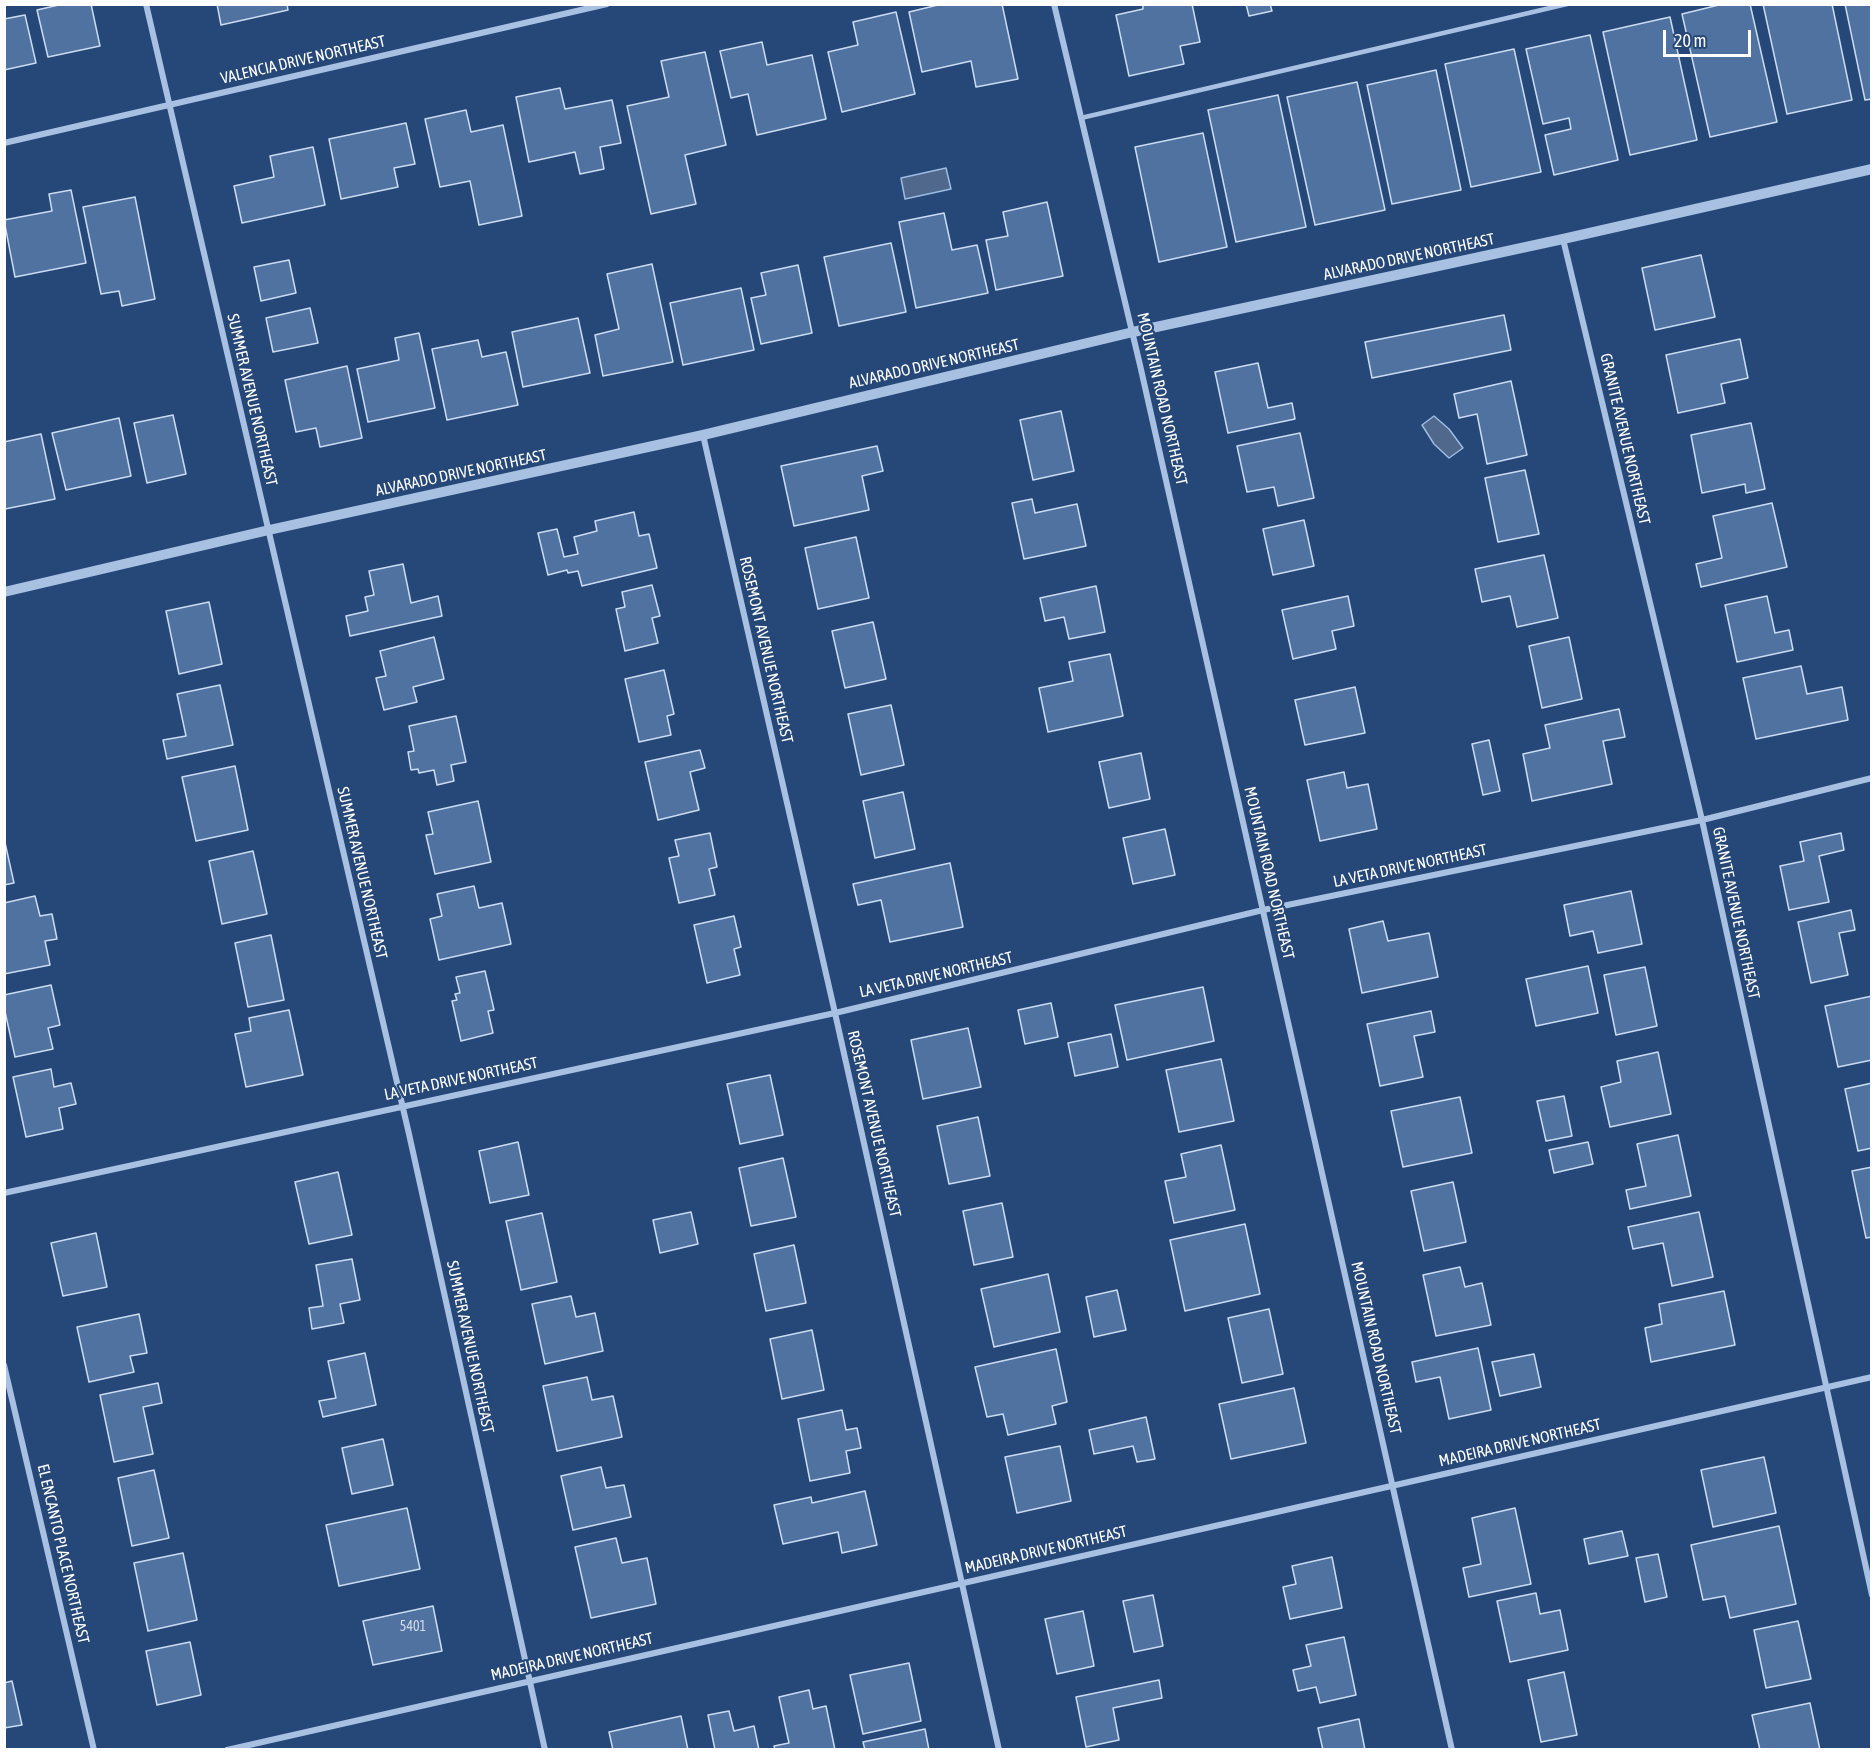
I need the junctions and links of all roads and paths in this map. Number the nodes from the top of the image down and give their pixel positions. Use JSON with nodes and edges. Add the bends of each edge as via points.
{"nodes":[{"id":1,"x":146,"y":4,"type":"edge"},
{"id":2,"x":607,"y":4,"type":"edge"},
{"id":3,"x":1054,"y":4,"type":"edge"},
{"id":4,"x":1567,"y":4,"type":"edge"},
{"id":5,"x":169,"y":105,"type":"junction"},
{"id":6,"x":1081,"y":118,"type":"junction"},
{"id":7,"x":4,"y":143,"type":"edge"},
{"id":8,"x":1872,"y":169,"type":"edge"},
{"id":9,"x":1563,"y":239,"type":"junction"},
{"id":10,"x":1132,"y":332,"type":"junction"},
{"id":11,"x":703,"y":435,"type":"junction"},
{"id":12,"x":269,"y":530,"type":"junction"},
{"id":13,"x":4,"y":592,"type":"edge"},
{"id":14,"x":1872,"y":778,"type":"edge"},
{"id":15,"x":1702,"y":820,"type":"junction"},
{"id":16,"x":1263,"y":910,"type":"junction"},
{"id":17,"x":835,"y":1013,"type":"junction"},
{"id":18,"x":402,"y":1106,"type":"junction"},
{"id":19,"x":4,"y":1192,"type":"edge"},
{"id":20,"x":4,"y":1365,"type":"edge"},
{"id":21,"x":1872,"y":1377,"type":"edge"},
{"id":22,"x":1826,"y":1388,"type":"junction"},
{"id":23,"x":1393,"y":1486,"type":"junction"},
{"id":24,"x":963,"y":1583,"type":"junction"},
{"id":25,"x":1872,"y":1594,"type":"edge"},
{"id":26,"x":529,"y":1681,"type":"junction"},
{"id":27,"x":94,"y":1749,"type":"edge"},
{"id":28,"x":227,"y":1749,"type":"edge"},
{"id":29,"x":545,"y":1749,"type":"edge"},
{"id":30,"x":999,"y":1749,"type":"edge"},
{"id":31,"x":1452,"y":1749,"type":"edge"}],
"edges":[{"from":1,"to":5,"type":"street","name":"SUMMER AVENUE NORTHEAST"},
{"from":2,"to":5,"type":"street","name":"VALENCIA DRIVE NORTHEAST"},
{"from":3,"to":6,"type":"street","name":"MOUNTAIN ROAD NORTHEAST"},
{"from":4,"to":6,"type":"lane"},
{"from":5,"to":7,"type":"street","name":"VALENCIA DRIVE NORTHEAST"},
{"from":5,"to":12,"type":"street","name":"SUMMER AVENUE NORTHEAST"},
{"from":6,"to":10,"type":"street","name":"MOUNTAIN ROAD NORTHEAST"},
{"from":8,"to":9,"type":"street","name":"ALVARADO DRIVE NORTHEAST"},
{"from":9,"to":10,"type":"street","name":"ALVARADO DRIVE NORTHEAST"},
{"from":9,"to":15,"type":"street","name":"GRANITE AVENUE NORTHEAST"},
{"from":10,"to":11,"type":"street","name":"ALVARADO DRIVE NORTHEAST"},
{"from":10,"to":16,"type":"street","name":"MOUNTAIN ROAD NORTHEAST"},
{"from":11,"to":12,"type":"street","name":"ALVARADO DRIVE NORTHEAST"},
{"from":11,"to":17,"type":"street","name":"ROSEMONT AVENUE NORTHEAST"},
{"from":12,"to":13,"type":"street","name":"ALVARADO DRIVE NORTHEAST"},
{"from":12,"to":18,"type":"street","name":"SUMMER AVENUE NORTHEAST"},
{"from":14,"to":15,"type":"street","name":"LA VETA DRIVE NORTHEAST"},
{"from":15,"to":16,"type":"street","name":"LA VETA DRIVE NORTHEAST"},
{"from":15,"to":22,"type":"street","name":"GRANITE AVENUE NORTHEAST"},
{"from":16,"to":17,"type":"street","name":"LA VETA DRIVE NORTHEAST"},
{"from":16,"to":23,"type":"street","name":"MOUNTAIN ROAD NORTHEAST"},
{"from":17,"to":18,"type":"street","name":"LA VETA DRIVE NORTHEAST"},
{"from":17,"to":24,"type":"street","name":"ROSEMONT AVENUE NORTHEAST"},
{"from":18,"to":19,"type":"street","name":"LA VETA DRIVE NORTHEAST"},
{"from":18,"to":26,"type":"street","name":"SUMMER AVENUE NORTHEAST"},
{"from":20,"to":27,"type":"street","name":"EL ENCANTO PLACE NORTHEAST"},
{"from":21,"to":22,"type":"street","name":"MADEIRA DRIVE NORTHEAST"},
{"from":22,"to":23,"type":"street","name":"MADEIRA DRIVE NORTHEAST"},
{"from":22,"to":25,"type":"street","name":"GRANITE AVENUE NORTHEAST"},
{"from":23,"to":24,"type":"street","name":"MADEIRA DRIVE NORTHEAST"},
{"from":23,"to":31,"type":"street","name":"MOUNTAIN ROAD NORTHEAST"},
{"from":24,"to":26,"type":"street","name":"MADEIRA DRIVE NORTHEAST"},
{"from":24,"to":30,"type":"street","name":"ROSEMONT AVENUE NORTHEAST"},
{"from":26,"to":28,"type":"street","name":"MADEIRA DRIVE NORTHEAST"},
{"from":26,"to":29,"type":"street","name":"SUMMER AVENUE NORTHEAST"}]}
